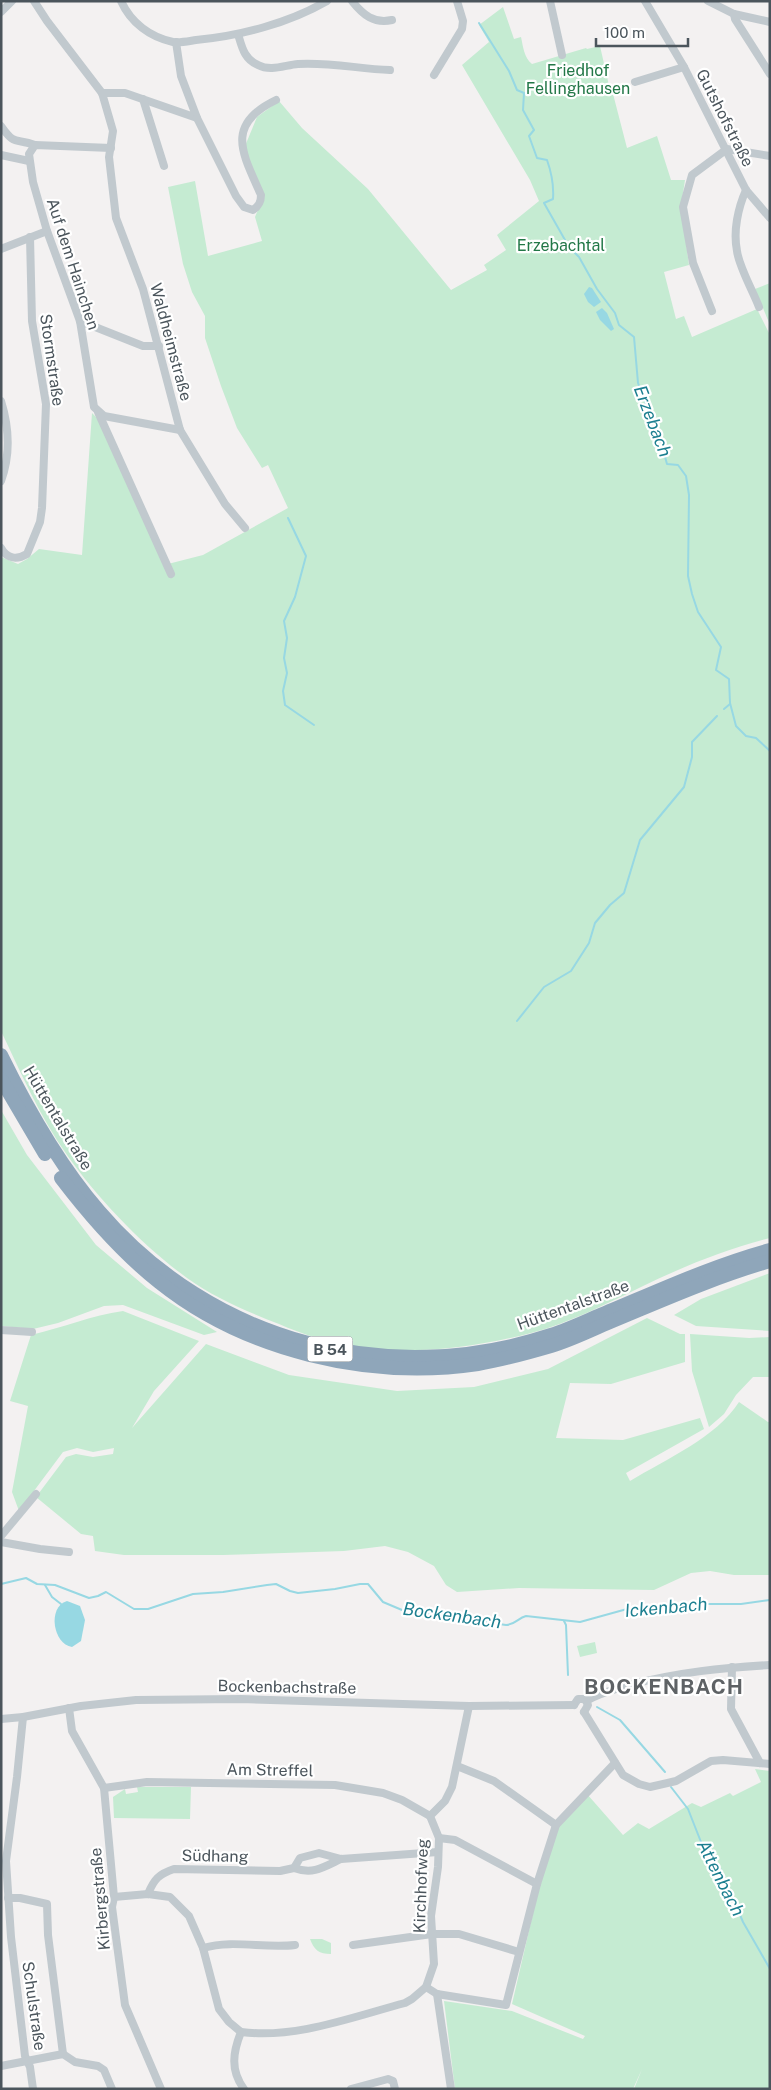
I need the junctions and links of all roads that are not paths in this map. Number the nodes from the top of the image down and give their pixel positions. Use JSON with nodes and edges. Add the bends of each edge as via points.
{"nodes":[{"id":1,"x":12,"y":1,"type":"edge"},
{"id":2,"x":34,"y":1,"type":"edge"},
{"id":3,"x":122,"y":1,"type":"edge"},
{"id":4,"x":327,"y":1,"type":"edge"},
{"id":5,"x":352,"y":1,"type":"edge"},
{"id":6,"x":457,"y":1,"type":"edge"},
{"id":7,"x":550,"y":1,"type":"edge"},
{"id":8,"x":645,"y":1,"type":"edge"},
{"id":9,"x":708,"y":1,"type":"edge"},
{"id":10,"x":311,"y":5,"type":"edge"},
{"id":11,"x":1,"y":12,"type":"edge"},
{"id":12,"x":734,"y":14,"type":"junction"},
{"id":13,"x":392,"y":20,"type":"dead end"},
{"id":14,"x":770,"y":22,"type":"edge"},
{"id":15,"x":238,"y":34,"type":"junction"},
{"id":16,"x":176,"y":42,"type":"junction"},
{"id":17,"x":562,"y":55,"type":"dead end"},
{"id":18,"x":684,"y":67,"type":"junction"},
{"id":19,"x":390,"y":70,"type":"dead end"},
{"id":20,"x":770,"y":74,"type":"edge"},
{"id":21,"x":434,"y":75,"type":"dead end"},
{"id":22,"x":635,"y":82,"type":"dead end"},
{"id":23,"x":102,"y":94,"type":"junction"},
{"id":24,"x":143,"y":99,"type":"junction"},
{"id":25,"x":276,"y":100,"type":"dead end"},
{"id":26,"x":197,"y":118,"type":"junction"},
{"id":27,"x":1,"y":126,"type":"edge"},
{"id":28,"x":35,"y":145,"type":"junction"},
{"id":29,"x":111,"y":148,"type":"junction"},
{"id":30,"x":727,"y":149,"type":"junction"},
{"id":31,"x":1,"y":154,"type":"edge"},
{"id":32,"x":770,"y":156,"type":"edge"},
{"id":33,"x":29,"y":160,"type":"junction"},
{"id":34,"x":164,"y":166,"type":"dead end"},
{"id":35,"x":746,"y":190,"type":"junction"},
{"id":36,"x":770,"y":218,"type":"edge"},
{"id":37,"x":47,"y":230,"type":"junction"},
{"id":38,"x":30,"y":237,"type":"junction"},
{"id":39,"x":1,"y":249,"type":"edge"},
{"id":40,"x":759,"y":307,"type":"dead end"},
{"id":41,"x":712,"y":311,"type":"dead end"},
{"id":42,"x":80,"y":321,"type":"junction"},
{"id":43,"x":159,"y":346,"type":"junction"},
{"id":44,"x":1,"y":401,"type":"edge"},
{"id":45,"x":96,"y":409,"type":"junction"},
{"id":46,"x":180,"y":430,"type":"junction"},
{"id":47,"x":1,"y":481,"type":"edge"},
{"id":48,"x":245,"y":528,"type":"dead end"},
{"id":49,"x":1,"y":548,"type":"edge"},
{"id":50,"x":171,"y":574,"type":"dead end"},
{"id":51,"x":1,"y":1055,"type":"edge"},
{"id":52,"x":1,"y":1079,"type":"edge"},
{"id":53,"x":770,"y":1250,"type":"edge"},
{"id":54,"x":770,"y":1261,"type":"edge"},
{"id":55,"x":1,"y":1330,"type":"edge"},
{"id":56,"x":32,"y":1332,"type":"dead end"},
{"id":57,"x":36,"y":1494,"type":"dead end"},
{"id":58,"x":1,"y":1536,"type":"edge"},
{"id":59,"x":1,"y":1542,"type":"edge"},
{"id":60,"x":69,"y":1552,"type":"dead end"},
{"id":61,"x":770,"y":1665,"type":"edge"},
{"id":62,"x":732,"y":1667,"type":"junction"},
{"id":63,"x":586,"y":1701,"type":"junction"},
{"id":64,"x":574,"y":1704,"type":"junction"},
{"id":65,"x":469,"y":1706,"type":"junction"},
{"id":66,"x":69,"y":1708,"type":"junction"},
{"id":67,"x":584,"y":1712,"type":"junction"},
{"id":68,"x":23,"y":1717,"type":"junction"},
{"id":69,"x":1,"y":1719,"type":"edge"},
{"id":70,"x":760,"y":1762,"type":"junction"},
{"id":71,"x":615,"y":1763,"type":"junction"},
{"id":72,"x":770,"y":1764,"type":"edge"},
{"id":73,"x":456,"y":1766,"type":"junction"},
{"id":74,"x":104,"y":1788,"type":"junction"},
{"id":75,"x":430,"y":1816,"type":"junction"},
{"id":76,"x":556,"y":1824,"type":"junction"},
{"id":77,"x":439,"y":1838,"type":"junction"},
{"id":78,"x":438,"y":1852,"type":"junction"},
{"id":79,"x":341,"y":1859,"type":"junction"},
{"id":80,"x":294,"y":1868,"type":"junction"},
{"id":81,"x":537,"y":1884,"type":"junction"},
{"id":82,"x":148,"y":1894,"type":"junction"},
{"id":83,"x":114,"y":1897,"type":"junction"},
{"id":84,"x":8,"y":1898,"type":"junction"},
{"id":85,"x":432,"y":1934,"type":"junction"},
{"id":86,"x":295,"y":1945,"type":"dead end"},
{"id":87,"x":353,"y":1945,"type":"dead end"},
{"id":88,"x":203,"y":1948,"type":"junction"},
{"id":89,"x":520,"y":1952,"type":"junction"},
{"id":90,"x":426,"y":1986,"type":"junction"},
{"id":91,"x":437,"y":1994,"type":"junction"},
{"id":92,"x":241,"y":2032,"type":"junction"},
{"id":93,"x":64,"y":2054,"type":"junction"},
{"id":94,"x":28,"y":2061,"type":"junction"},
{"id":95,"x":1,"y":2066,"type":"edge"},
{"id":96,"x":33,"y":2089,"type":"edge"},
{"id":97,"x":112,"y":2089,"type":"edge"},
{"id":98,"x":161,"y":2089,"type":"edge"},
{"id":99,"x":244,"y":2089,"type":"edge"},
{"id":100,"x":351,"y":2089,"type":"edge"},
{"id":101,"x":395,"y":2089,"type":"edge"},
{"id":102,"x":451,"y":2089,"type":"edge"}],
"edges":[{"from":1,"to":11,"type":"street"},
{"from":2,"to":23,"type":"street"},
{"from":3,"to":16,"type":"street","via":[[129,16],[140,27],[157,37]]},
{"from":4,"to":10,"type":"street"},
{"from":5,"to":13,"type":"street","via":[[367,17],[382,22]]},
{"from":6,"to":21,"type":"street","via":[[462,29]]},
{"from":7,"to":17,"type":"street"},
{"from":8,"to":18,"type":"street","name":"Gutshofstraße"},
{"from":9,"to":12,"type":"street"},
{"from":10,"to":15,"type":"street"},
{"from":12,"to":14,"type":"street"},
{"from":12,"to":20,"type":"street"},
{"from":15,"to":16,"type":"street"},
{"from":15,"to":19,"type":"street","via":[[243,52],[264,67],[322,63]]},
{"from":16,"to":26,"type":"street","via":[[181,76]]},
{"from":18,"to":22,"type":"street"},
{"from":18,"to":30,"type":"street","name":"Gutshofstraße"},
{"from":23,"to":24,"type":"street","via":[[125,93]]},
{"from":23,"to":29,"type":"street","via":[[113,131]]},
{"from":24,"to":26,"type":"street"},
{"from":24,"to":34,"type":"street"},
{"from":25,"to":26,"type":"street","via":[[253,114],[241,140],[260,195],[261,201],[253,210],[244,207],[236,196]]},
{"from":27,"to":28,"type":"street","via":[[16,142]]},
{"from":28,"to":29,"type":"street"},
{"from":28,"to":33,"type":"street","via":[[29,153]]},
{"from":29,"to":43,"type":"street","name":"Waldheimstraße","via":[[116,218],[137,271]]},
{"from":30,"to":32,"type":"street"},
{"from":30,"to":35,"type":"street","name":"Gutshofstraße"},
{"from":30,"to":41,"type":"street","via":[[692,175],[683,207],[693,263]]},
{"from":31,"to":33,"type":"street"},
{"from":33,"to":37,"type":"street","name":"Auf dem Hainchen"},
{"from":35,"to":36,"type":"street","name":"Gutshofstraße"},
{"from":35,"to":40,"type":"street","via":[[736,226],[737,252]]},
{"from":37,"to":38,"type":"street"},
{"from":37,"to":42,"type":"street","name":"Auf dem Hainchen"},
{"from":38,"to":39,"type":"street"},
{"from":38,"to":49,"type":"street","name":"Stormstraße","via":[[32,321],[46,404],[44,484],[40,522],[30,548],[22,557],[15,558]]},
{"from":42,"to":43,"type":"street","via":[[143,346]]},
{"from":42,"to":45,"type":"street","name":"Auf dem Hainchen"},
{"from":43,"to":46,"type":"street","name":"Waldheimstraße"},
{"from":44,"to":47,"type":"street","via":[[8,437]]},
{"from":45,"to":46,"type":"street","via":[[104,416]]},
{"from":45,"to":50,"type":"street","name":"Auf dem Hainchen"},
{"from":46,"to":48,"type":"street","name":"Waldheimstraße","via":[[225,504]]},
{"from":51,"to":53,"type":"highway","name":"Hüttentalstraße","number":"B 54","via":[[60,1161],[131,1245],[166,1275],[222,1311],[305,1343],[391,1357],[434,1357],[486,1351],[551,1335]]},
{"from":52,"to":54,"type":"highway","name":"Hüttentalstraße","number":"B 54","via":[[52,1166],[91,1217],[123,1251],[186,1302],[216,1319],[258,1338],[302,1352],[390,1368],[478,1364],[553,1345],[706,1283]]},
{"from":55,"to":56,"type":"street"},
{"from":57,"to":58,"type":"street"},
{"from":59,"to":60,"type":"street"},
{"from":61,"to":62,"type":"street"},
{"from":62,"to":63,"type":"street","via":[[665,1676],[598,1694]]},
{"from":62,"to":70,"type":"street","via":[[731,1709]]},
{"from":63,"to":64,"type":"street","via":[[578,1699]]},
{"from":63,"to":67,"type":"street","via":[[588,1707]]},
{"from":64,"to":65,"type":"street","name":"Bockenbachstraße"},
{"from":64,"to":67,"type":"street","via":[[577,1711]]},
{"from":65,"to":66,"type":"street","name":"Bockenbachstraße","via":[[241,1699],[136,1700]]},
{"from":65,"to":73,"type":"street","name":"Kirchhofweg"},
{"from":66,"to":68,"type":"street","name":"Bockenbachstraße"},
{"from":66,"to":74,"type":"street","name":"Kirbergstraße","via":[[72,1730]]},
{"from":67,"to":71,"type":"street"},
{"from":68,"to":69,"type":"street","name":"Bockenbachstraße"},
{"from":68,"to":84,"type":"street","name":"Schulstraße","via":[[6,1861]]},
{"from":70,"to":71,"type":"street","via":[[710,1761],[676,1782],[650,1787],[623,1775]]},
{"from":70,"to":72,"type":"street"},
{"from":71,"to":76,"type":"street"},
{"from":73,"to":75,"type":"street","name":"Kirchhofweg","via":[[450,1794]]},
{"from":73,"to":76,"type":"street","via":[[494,1781]]},
{"from":74,"to":75,"type":"street","name":"Am Streffel","via":[[147,1782],[335,1785],[383,1793]]},
{"from":74,"to":83,"type":"street","name":"Kirbergstraße"},
{"from":75,"to":77,"type":"street","name":"Kirchhofweg"},
{"from":76,"to":81,"type":"street"},
{"from":77,"to":78,"type":"street","name":"Kirchhofweg"},
{"from":77,"to":81,"type":"street","via":[[456,1840]]},
{"from":78,"to":79,"type":"street","name":"Südhang"},
{"from":78,"to":85,"type":"street","name":"Kirchhofweg"},
{"from":79,"to":80,"type":"street","name":"Südhang","via":[[305,1872]]},
{"from":79,"to":80,"type":"street","name":"Südhang","via":[[319,1853],[300,1858]]},
{"from":80,"to":82,"type":"street","name":"Südhang","via":[[280,1871],[174,1869],[154,1880]]},
{"from":81,"to":89,"type":"street"},
{"from":82,"to":83,"type":"street"},
{"from":82,"to":88,"type":"street","via":[[170,1897],[189,1916]]},
{"from":83,"to":98,"type":"street","name":"Kirbergstraße","via":[[112,1907],[125,2005]]},
{"from":84,"to":93,"type":"street","via":[[47,1904]]},
{"from":84,"to":94,"type":"street","name":"Schulstraße"},
{"from":85,"to":87,"type":"street"},
{"from":85,"to":89,"type":"street","via":[[458,1934]]},
{"from":85,"to":90,"type":"street","name":"Kirchhofweg","via":[[434,1964]]},
{"from":86,"to":88,"type":"street","via":[[232,1943]]},
{"from":88,"to":92,"type":"street","via":[[218,2009]]},
{"from":89,"to":91,"type":"street","via":[[506,2005]]},
{"from":90,"to":91,"type":"street"},
{"from":90,"to":92,"type":"street","via":[[405,2003],[332,2023],[273,2033]]},
{"from":91,"to":102,"type":"street"},
{"from":92,"to":99,"type":"street","via":[[233,2062],[235,2074]]},
{"from":93,"to":94,"type":"street"},
{"from":93,"to":97,"type":"street","via":[[75,2062],[104,2070]]},
{"from":94,"to":95,"type":"street"},
{"from":94,"to":96,"type":"street","name":"Schulstraße"},
{"from":100,"to":101,"type":"street","via":[[388,2079],[393,2081]]}]}
